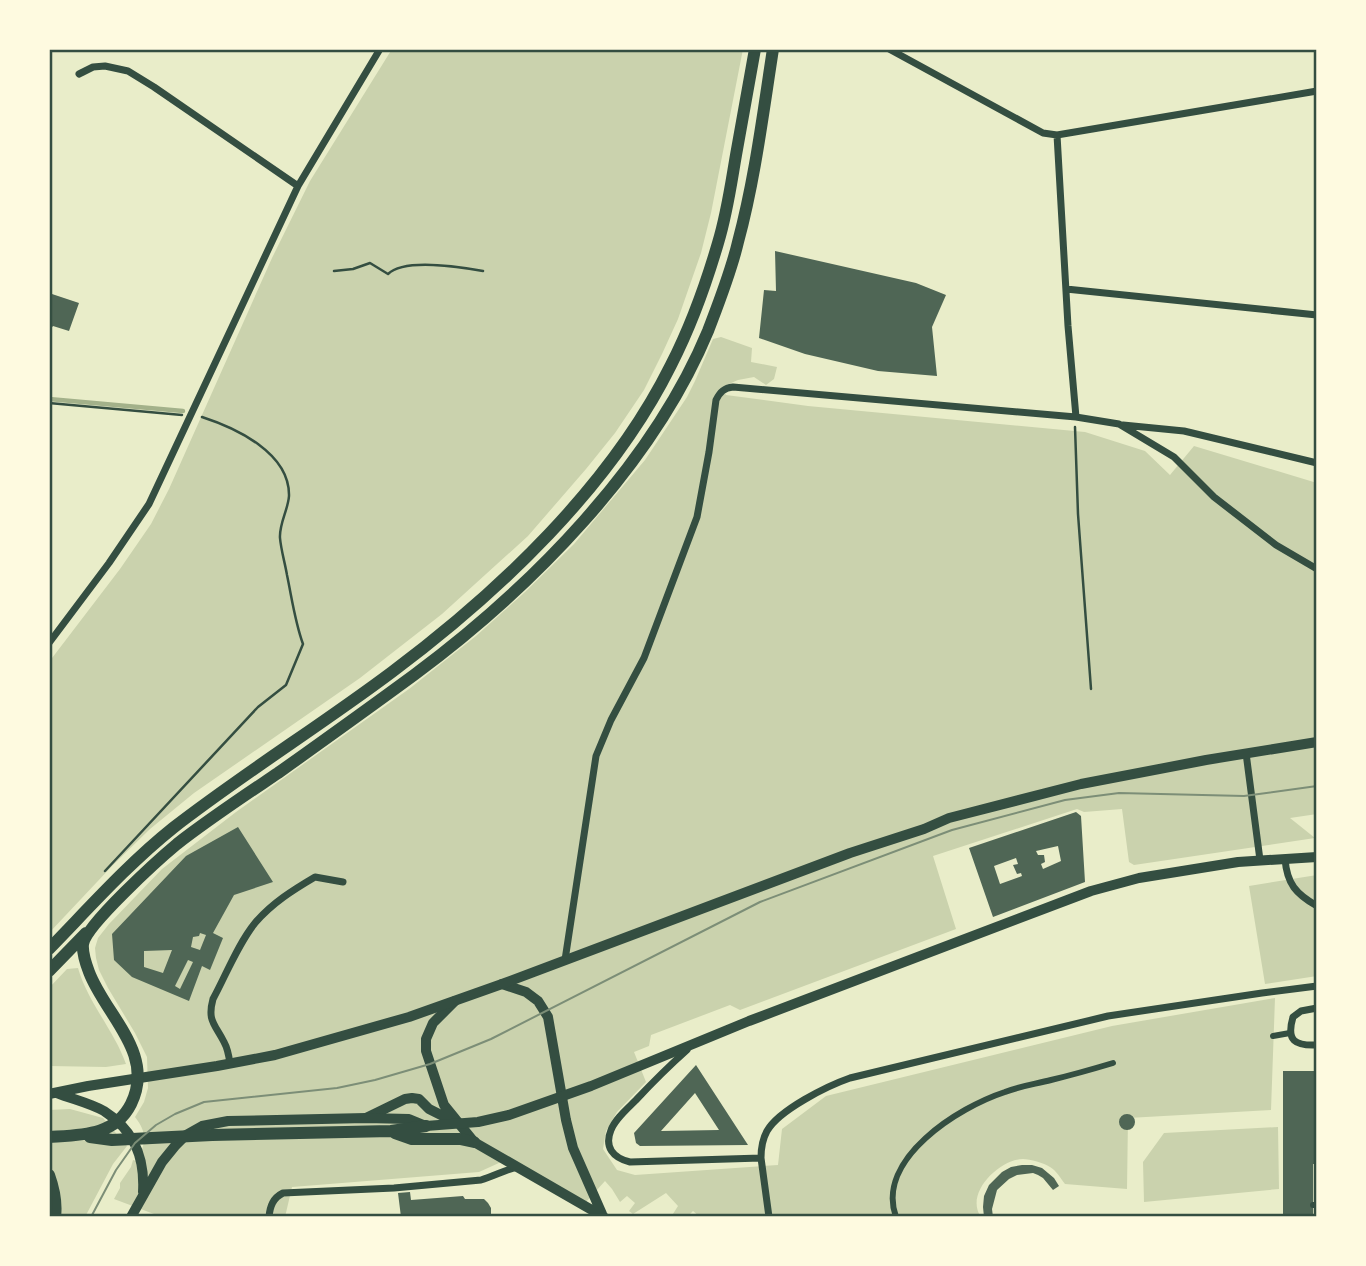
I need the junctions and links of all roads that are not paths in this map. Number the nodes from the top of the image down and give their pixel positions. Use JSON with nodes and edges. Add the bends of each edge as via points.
{"nodes":[{"id":1,"x":380,"y":49,"type":"edge"},
{"id":2,"x":755,"y":49,"type":"edge"},
{"id":3,"x":774,"y":49,"type":"edge"},
{"id":4,"x":889,"y":49,"type":"edge"},
{"id":5,"x":79,"y":74,"type":"dead end"},
{"id":6,"x":1317,"y":91,"type":"edge"},
{"id":7,"x":1057,"y":135,"type":"junction"},
{"id":8,"x":298,"y":186,"type":"junction"},
{"id":9,"x":1066,"y":289,"type":"junction"},
{"id":10,"x":1317,"y":315,"type":"edge"},
{"id":11,"x":1076,"y":417,"type":"junction"},
{"id":12,"x":1119,"y":424,"type":"junction"},
{"id":13,"x":1317,"y":463,"type":"edge"},
{"id":14,"x":1317,"y":569,"type":"edge"},
{"id":15,"x":49,"y":643,"type":"edge"},
{"id":16,"x":1317,"y":742,"type":"edge"},
{"id":17,"x":1246,"y":753,"type":"junction"},
{"id":18,"x":1317,"y":857,"type":"edge"},
{"id":19,"x":1285,"y":859,"type":"junction"},
{"id":20,"x":1260,"y":860,"type":"junction"},
{"id":21,"x":343,"y":882,"type":"dead end"},
{"id":22,"x":1317,"y":906,"type":"edge"},
{"id":23,"x":92,"y":928,"type":"junction"},
{"id":24,"x":49,"y":949,"type":"edge"},
{"id":25,"x":565,"y":960,"type":"junction"},
{"id":26,"x":49,"y":971,"type":"edge"},
{"id":27,"x":502,"y":984,"type":"junction"},
{"id":28,"x":1317,"y":986,"type":"edge"},
{"id":29,"x":456,"y":1000,"type":"junction"},
{"id":30,"x":1317,"y":1008,"type":"edge"},
{"id":31,"x":1290,"y":1034,"type":"junction"},
{"id":32,"x":1273,"y":1036,"type":"dead end"},
{"id":33,"x":693,"y":1045,"type":"junction"},
{"id":34,"x":1317,"y":1045,"type":"edge"},
{"id":35,"x":1113,"y":1063,"type":"dead end"},
{"id":36,"x":230,"y":1064,"type":"junction"},
{"id":37,"x":53,"y":1093,"type":"edge"},
{"id":38,"x":562,"y":1096,"type":"junction"},
{"id":39,"x":366,"y":1118,"type":"junction"},
{"id":40,"x":458,"y":1124,"type":"junction"},
{"id":41,"x":426,"y":1126,"type":"junction"},
{"id":42,"x":391,"y":1131,"type":"junction"},
{"id":43,"x":83,"y":1135,"type":"junction"},
{"id":44,"x":49,"y":1136,"type":"edge"},
{"id":45,"x":474,"y":1142,"type":"junction"},
{"id":46,"x":761,"y":1158,"type":"junction"},
{"id":47,"x":517,"y":1167,"type":"junction"},
{"id":48,"x":49,"y":1175,"type":"edge"},
{"id":49,"x":143,"y":1194,"type":"junction"},
{"id":50,"x":135,"y":1214,"type":"edge"},
{"id":51,"x":603,"y":1216,"type":"edge"},
{"id":52,"x":55,"y":1217,"type":"edge"},
{"id":53,"x":269,"y":1217,"type":"edge"},
{"id":54,"x":769,"y":1217,"type":"edge"},
{"id":55,"x":896,"y":1217,"type":"edge"}],
"edges":[{"from":1,"to":8,"type":"street"},
{"from":2,"to":24,"type":"main road","via":[[728,202],[707,279],[672,365],[612,459],[524,558],[471,608],[390,673],[162,838]]},
{"from":3,"to":23,"type":"main road","via":[[747,207],[725,284],[687,376],[621,476],[563,543],[483,619],[417,673],[176,845]]},
{"from":4,"to":7,"type":"street","via":[[1043,134]]},
{"from":5,"to":8,"type":"street","via":[[105,66],[128,71]]},
{"from":6,"to":7,"type":"street"},
{"from":7,"to":9,"type":"street"},
{"from":8,"to":15,"type":"street","via":[[149,504]]},
{"from":9,"to":10,"type":"street"},
{"from":9,"to":11,"type":"street"},
{"from":11,"to":12,"type":"street"},
{"from":11,"to":25,"type":"street","via":[[733,387],[719,393],[697,517],[644,658],[596,756]]},
{"from":12,"to":13,"type":"street","via":[[1184,431]]},
{"from":12,"to":14,"type":"street","via":[[1174,457],[1214,497],[1276,545]]},
{"from":16,"to":17,"type":"main road"},
{"from":17,"to":20,"type":"street"},
{"from":17,"to":25,"type":"main road","via":[[1081,784],[949,818]]},
{"from":18,"to":19,"type":"main road"},
{"from":19,"to":20,"type":"main road"},
{"from":19,"to":22,"type":"street","via":[[1292,886]]},
{"from":20,"to":33,"type":"main road","via":[[1139,878],[1091,891]]},
{"from":21,"to":36,"type":"street","via":[[315,877],[286,894],[247,934],[210,1010]]},
{"from":23,"to":26,"type":"main road"},
{"from":23,"to":43,"type":"main road","via":[[83,943],[86,963],[94,985],[133,1049],[138,1082],[120,1119],[103,1131]]},
{"from":25,"to":27,"type":"main road"},
{"from":27,"to":29,"type":"main road"},
{"from":27,"to":38,"type":"street","via":[[526,992],[546,1011]]},
{"from":28,"to":46,"type":"street","via":[[1108,1016],[850,1078],[827,1086],[778,1119],[765,1135]]},
{"from":29,"to":36,"type":"main road","via":[[275,1055]]},
{"from":29,"to":40,"type":"street","via":[[433,1023],[426,1051],[444,1105]]},
{"from":30,"to":31,"type":"street","via":[[1293,1017]]},
{"from":31,"to":32,"type":"street"},
{"from":31,"to":34,"type":"street","via":[[1297,1043]]},
{"from":33,"to":38,"type":"main road"},
{"from":33,"to":46,"type":"street","via":[[612,1127],[609,1149],[620,1160],[630,1162]]},
{"from":35,"to":55,"type":"street","via":[[1006,1091],[935,1130],[916,1146],[900,1170],[893,1195]]},
{"from":36,"to":37,"type":"main road"},
{"from":37,"to":49,"type":"main road","via":[[102,1110],[125,1129],[142,1162]]},
{"from":38,"to":40,"type":"main road","via":[[509,1115]]},
{"from":38,"to":51,"type":"street","via":[[573,1148]]},
{"from":39,"to":40,"type":"street","via":[[412,1098]]},
{"from":39,"to":41,"type":"main road","via":[[409,1119]]},
{"from":39,"to":49,"type":"main road","via":[[228,1121],[202,1126],[175,1146]]},
{"from":40,"to":41,"type":"main road"},
{"from":40,"to":45,"type":"street"},
{"from":41,"to":42,"type":"main road"},
{"from":42,"to":43,"type":"main road","via":[[112,1140]]},
{"from":42,"to":45,"type":"main road","via":[[412,1139]]},
{"from":43,"to":44,"type":"main road"},
{"from":45,"to":47,"type":"street"},
{"from":46,"to":54,"type":"street"},
{"from":47,"to":51,"type":"street"},
{"from":47,"to":53,"type":"street","via":[[481,1180],[283,1194],[274,1199]]},
{"from":48,"to":52,"type":"main road"},
{"from":49,"to":50,"type":"main road"}]}
